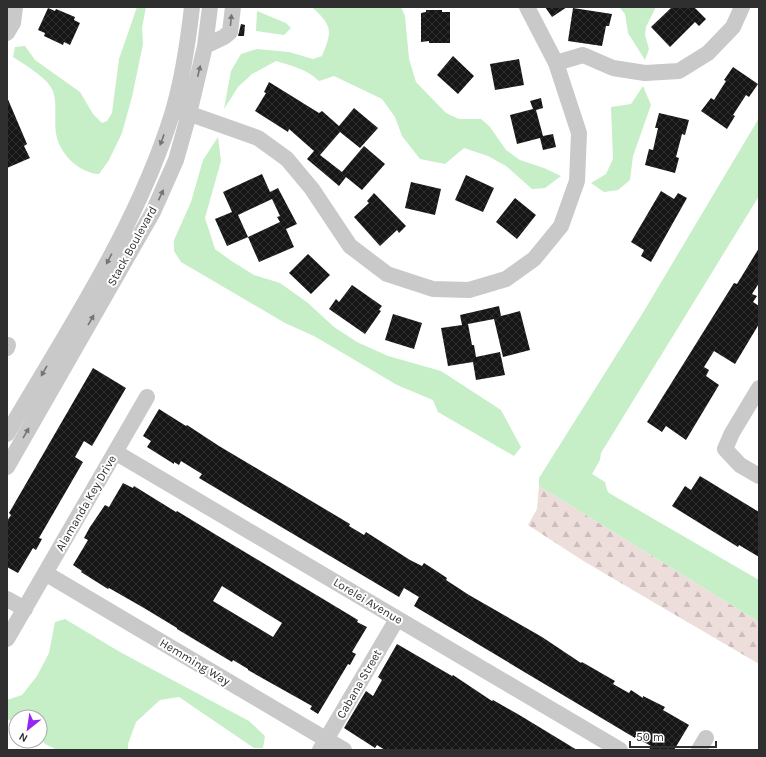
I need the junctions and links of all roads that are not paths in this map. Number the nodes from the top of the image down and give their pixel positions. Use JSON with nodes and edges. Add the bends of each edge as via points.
{"nodes":[{"id":1,"x":15,"y":7,"type":"edge"},
{"id":2,"x":192,"y":7,"type":"edge"},
{"id":3,"x":210,"y":7,"type":"edge"},
{"id":4,"x":232,"y":7,"type":"edge"},
{"id":5,"x":527,"y":7,"type":"edge"},
{"id":6,"x":742,"y":7,"type":"edge"},
{"id":7,"x":7,"y":33,"type":"edge"},
{"id":8,"x":206,"y":46,"type":"junction"},
{"id":9,"x":556,"y":63,"type":"junction"},
{"id":10,"x":173,"y":111,"type":"junction"},
{"id":11,"x":190,"y":114,"type":"junction"},
{"id":12,"x":759,"y":388,"type":"edge"},
{"id":13,"x":147,"y":397,"type":"dead end"},
{"id":14,"x":7,"y":434,"type":"edge"},
{"id":15,"x":115,"y":452,"type":"junction"},
{"id":16,"x":7,"y":467,"type":"edge"},
{"id":17,"x":759,"y":476,"type":"edge"},
{"id":18,"x":45,"y":573,"type":"junction"},
{"id":19,"x":7,"y":599,"type":"edge"},
{"id":20,"x":25,"y":609,"type":"junction"},
{"id":21,"x":397,"y":619,"type":"junction"},
{"id":22,"x":7,"y":639,"type":"edge"},
{"id":23,"x":323,"y":745,"type":"edge"},
{"id":24,"x":344,"y":750,"type":"edge"},
{"id":25,"x":620,"y":750,"type":"edge"}],
"edges":[{"from":1,"to":7,"type":"street","via":[[13,24]]},
{"from":2,"to":10,"type":"street","name":"Stack Boulevard","via":[[187,48]]},
{"from":3,"to":8,"type":"street","name":"Stack Boulevard"},
{"from":8,"to":4,"type":"street","one_way":true,"via":[[230,32]]},
{"from":5,"to":9,"type":"street"},
{"from":6,"to":9,"type":"street","via":[[733,27],[708,53],[679,71],[645,73],[613,68],[583,55]]},
{"from":11,"to":8,"type":"street","name":"Stack Boulevard","one_way":true},
{"from":9,"to":11,"type":"street","via":[[579,133],[577,181],[561,226],[534,259],[506,279],[469,290],[433,289],[387,274],[350,246],[312,189],[287,159],[258,138]]},
{"from":10,"to":11,"type":"street"},
{"from":10,"to":14,"type":"street","name":"Stack Boulevard","one_way":true,"via":[[144,189],[109,260]]},
{"from":16,"to":11,"type":"street","name":"Stack Boulevard","one_way":true,"via":[[153,212],[176,160]]},
{"from":12,"to":17,"type":"street","via":[[724,449],[740,464]]},
{"from":13,"to":15,"type":"street","name":"Alamanda Key Drive"},
{"from":15,"to":18,"type":"street","name":"Alamanda Key Drive"},
{"from":15,"to":21,"type":"street","name":"Lorelei Avenue"},
{"from":18,"to":20,"type":"street","name":"Alamanda Key Drive"},
{"from":18,"to":23,"type":"street","name":"Hemming Way"},
{"from":19,"to":20,"type":"street"},
{"from":20,"to":22,"type":"street","name":"Alamanda Key Drive"},
{"from":21,"to":23,"type":"street","name":"Cabana Street"},
{"from":21,"to":25,"type":"street","name":"Lorelei Avenue"},
{"from":23,"to":24,"type":"street","name":"Hemming Way"}]}
